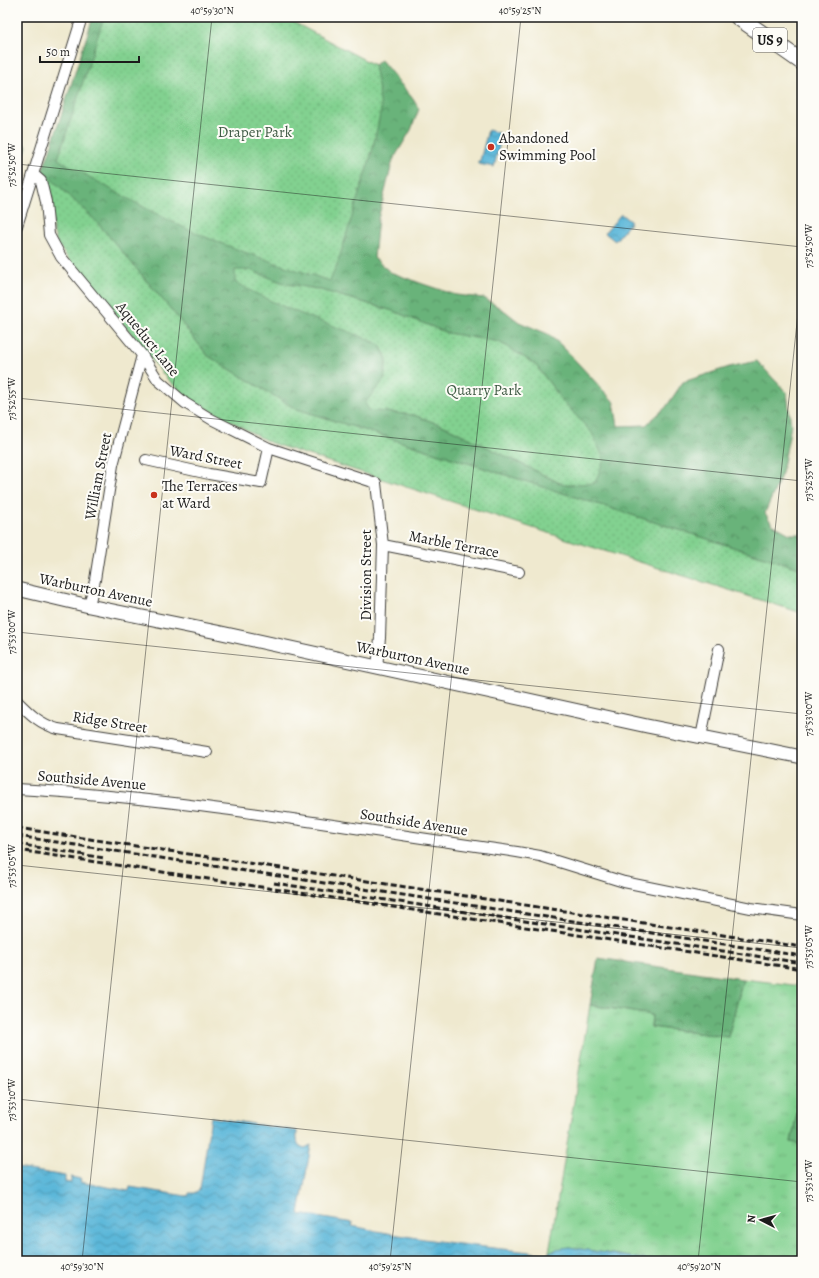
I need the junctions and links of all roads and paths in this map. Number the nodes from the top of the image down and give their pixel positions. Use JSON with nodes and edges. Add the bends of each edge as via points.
{"nodes":[{"id":1,"x":82,"y":17,"type":"edge"},
{"id":2,"x":738,"y":17,"type":"edge"},
{"id":3,"x":802,"y":62,"type":"edge"},
{"id":4,"x":32,"y":174,"type":"junction"},
{"id":5,"x":17,"y":226,"type":"edge"},
{"id":6,"x":142,"y":354,"type":"junction"},
{"id":7,"x":269,"y":448,"type":"junction"},
{"id":8,"x":146,"y":460,"type":"dead end"},
{"id":9,"x":376,"y":483,"type":"joint"},
{"id":10,"x":383,"y":545,"type":"junction"},
{"id":11,"x":519,"y":572,"type":"dead end"},
{"id":12,"x":17,"y":589,"type":"edge"},
{"id":13,"x":89,"y":606,"type":"junction"},
{"id":14,"x":719,"y":649,"type":"dead end"},
{"id":15,"x":377,"y":667,"type":"junction"},
{"id":16,"x":17,"y":701,"type":"edge"},
{"id":17,"x":701,"y":737,"type":"junction"},
{"id":18,"x":207,"y":752,"type":"dead end"},
{"id":19,"x":802,"y":757,"type":"edge"},
{"id":20,"x":17,"y":789,"type":"edge"},
{"id":21,"x":802,"y":915,"type":"edge"}],
"edges":[{"from":1,"to":4,"type":"street"},
{"from":2,"to":3,"type":"main road","number":"US 9"},
{"from":4,"to":5,"type":"street"},
{"from":4,"to":6,"type":"street","name":"Aqueduct Lane","via":[[41,181],[52,243]]},
{"from":6,"to":7,"type":"street","name":"Aqueduct Lane","via":[[158,380],[185,403]]},
{"from":6,"to":13,"type":"street","name":"William Street","via":[[113,465]]},
{"from":7,"to":8,"type":"street","name":"Ward Street","via":[[261,483]]},
{"from":7,"to":9,"type":"street","name":"Aqueduct Lane"},
{"from":9,"to":10,"type":"street","name":"Division Street"},
{"from":10,"to":11,"type":"street","name":"Marble Terrace"},
{"from":10,"to":15,"type":"street","name":"Division Street"},
{"from":12,"to":13,"type":"street","name":"Warburton Avenue"},
{"from":13,"to":15,"type":"street","name":"Warburton Avenue"},
{"from":14,"to":17,"type":"street"},
{"from":15,"to":17,"type":"street","name":"Warburton Avenue"},
{"from":16,"to":18,"type":"street","name":"Ridge Street","via":[[46,726]]},
{"from":17,"to":19,"type":"street","name":"Warburton Avenue"},
{"from":20,"to":21,"type":"street","name":"Southside Avenue","via":[[254,812],[518,852],[540,856],[624,882],[751,908]]}]}
